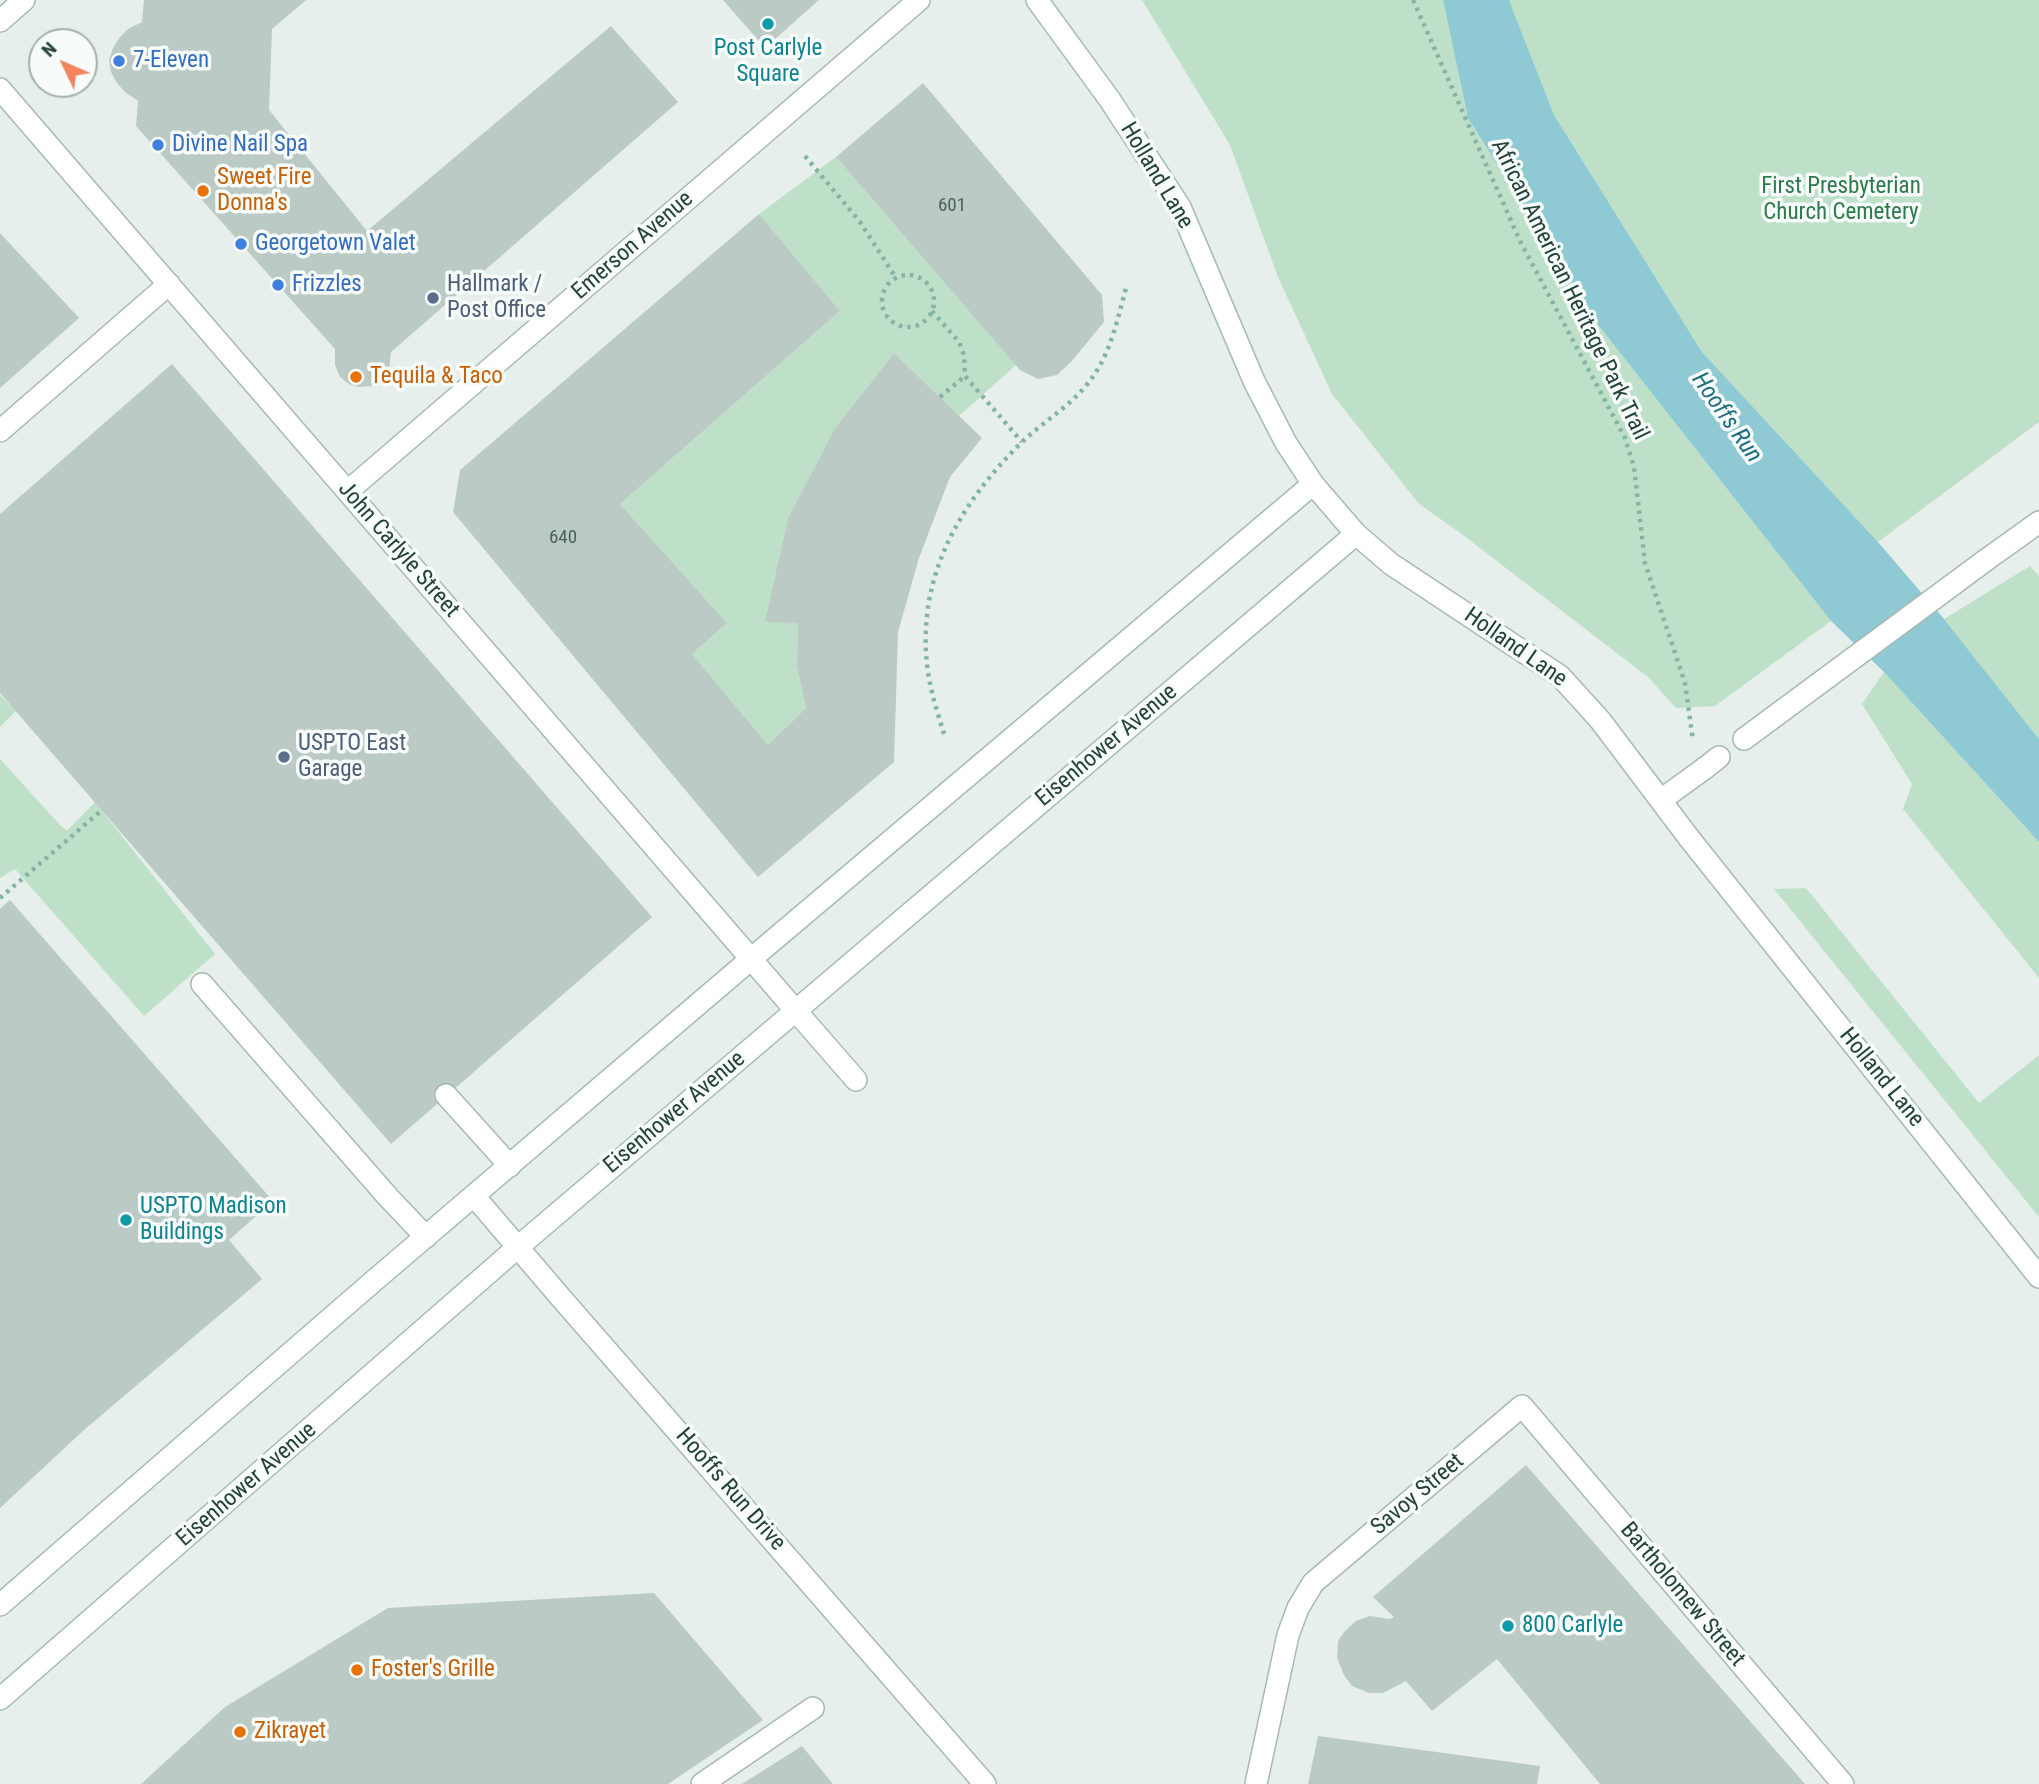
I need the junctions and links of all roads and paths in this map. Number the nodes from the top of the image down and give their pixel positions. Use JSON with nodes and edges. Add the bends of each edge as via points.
{"nodes":[{"id":1,"x":24,"y":0,"type":"edge"},
{"id":2,"x":919,"y":0,"type":"edge"},
{"id":3,"x":1037,"y":0,"type":"edge"},
{"id":4,"x":1413,"y":0,"type":"edge"},
{"id":5,"x":0,"y":21,"type":"edge"},
{"id":6,"x":0,"y":89,"type":"edge"},
{"id":7,"x":805,"y":156,"type":"dead end"},
{"id":8,"x":896,"y":278,"type":"junction"},
{"id":9,"x":169,"y":284,"type":"junction"},
{"id":10,"x":1126,"y":288,"type":"dead end"},
{"id":11,"x":932,"y":311,"type":"junction"},
{"id":12,"x":965,"y":376,"type":"junction"},
{"id":13,"x":940,"y":397,"type":"dead end"},
{"id":14,"x":0,"y":431,"type":"edge"},
{"id":15,"x":1022,"y":442,"type":"junction"},
{"id":16,"x":1313,"y":484,"type":"junction"},
{"id":17,"x":348,"y":491,"type":"junction"},
{"id":18,"x":2039,"y":522,"type":"edge"},
{"id":19,"x":1356,"y":534,"type":"junction"},
{"id":20,"x":1691,"y":727,"type":"dead end"},
{"id":21,"x":943,"y":734,"type":"dead end"},
{"id":22,"x":1661,"y":800,"type":"junction"},
{"id":23,"x":102,"y":810,"type":"dead end"},
{"id":24,"x":0,"y":898,"type":"edge"},
{"id":25,"x":751,"y":959,"type":"junction"},
{"id":26,"x":202,"y":984,"type":"dead end"},
{"id":27,"x":796,"y":1011,"type":"junction"},
{"id":28,"x":856,"y":1080,"type":"dead end"},
{"id":29,"x":446,"y":1096,"type":"dead end"},
{"id":30,"x":510,"y":1166,"type":"junction"},
{"id":31,"x":474,"y":1196,"type":"junction"},
{"id":32,"x":426,"y":1237,"type":"junction"},
{"id":33,"x":518,"y":1247,"type":"junction"},
{"id":34,"x":2039,"y":1276,"type":"edge"},
{"id":35,"x":1522,"y":1406,"type":"joint"},
{"id":36,"x":0,"y":1605,"type":"edge"},
{"id":37,"x":0,"y":1699,"type":"edge"},
{"id":38,"x":813,"y":1708,"type":"dead end"},
{"id":39,"x":702,"y":1784,"type":"edge"},
{"id":40,"x":985,"y":1784,"type":"edge"},
{"id":41,"x":1256,"y":1784,"type":"edge"},
{"id":42,"x":1843,"y":1784,"type":"edge"}],
"edges":[{"from":1,"to":5,"type":"street"},
{"from":2,"to":17,"type":"street","name":"Emerson Avenue"},
{"from":3,"to":16,"type":"street","name":"Holland Lane","via":[[1180,207],[1254,381]]},
{"from":4,"to":20,"type":"path","name":"African American Heritage Park Trail","via":[[1520,242],[1625,438],[1634,467],[1644,563],[1685,683]]},
{"from":6,"to":9,"type":"street","name":"John Carlyle Street"},
{"from":7,"to":8,"type":"path","via":[[860,222]]},
{"from":8,"to":11,"type":"path","via":[[924,280],[933,292]]},
{"from":8,"to":11,"type":"path","via":[[883,298],[891,321],[909,327],[923,323]]},
{"from":9,"to":14,"type":"street"},
{"from":9,"to":17,"type":"street","name":"John Carlyle Street"},
{"from":10,"to":15,"type":"path","via":[[1111,344],[1096,373],[1063,410]]},
{"from":11,"to":12,"type":"path","via":[[959,342]]},
{"from":12,"to":13,"type":"path"},
{"from":12,"to":15,"type":"path"},
{"from":15,"to":21,"type":"path","via":[[973,497],[936,571],[926,642]]},
{"from":16,"to":19,"type":"street","name":"Holland Lane"},
{"from":16,"to":25,"type":"street"},
{"from":17,"to":25,"type":"street","name":"John Carlyle Street"},
{"from":18,"to":22,"type":"street"},
{"from":19,"to":22,"type":"street","name":"Holland Lane","via":[[1391,564],[1560,677],[1600,720]]},
{"from":19,"to":27,"type":"street","name":"Eisenhower Avenue"},
{"from":22,"to":34,"type":"street","name":"Holland Lane"},
{"from":23,"to":24,"type":"path"},
{"from":25,"to":27,"type":"street","name":"John Carlyle Street"},
{"from":25,"to":30,"type":"street"},
{"from":26,"to":32,"type":"street"},
{"from":27,"to":28,"type":"street","name":"John Carlyle Street"},
{"from":27,"to":33,"type":"street","name":"Eisenhower Avenue"},
{"from":29,"to":30,"type":"street"},
{"from":30,"to":31,"type":"street"},
{"from":31,"to":32,"type":"street"},
{"from":31,"to":33,"type":"street","name":"Hooffs Run Drive"},
{"from":32,"to":36,"type":"street"},
{"from":33,"to":37,"type":"street","name":"Eisenhower Avenue"},
{"from":33,"to":40,"type":"street","name":"Hooffs Run Drive"},
{"from":35,"to":41,"type":"street","name":"Savoy Street","via":[[1313,1583],[1288,1635]]},
{"from":35,"to":42,"type":"street","name":"Bartholomew Street"},
{"from":38,"to":39,"type":"street"}]}
